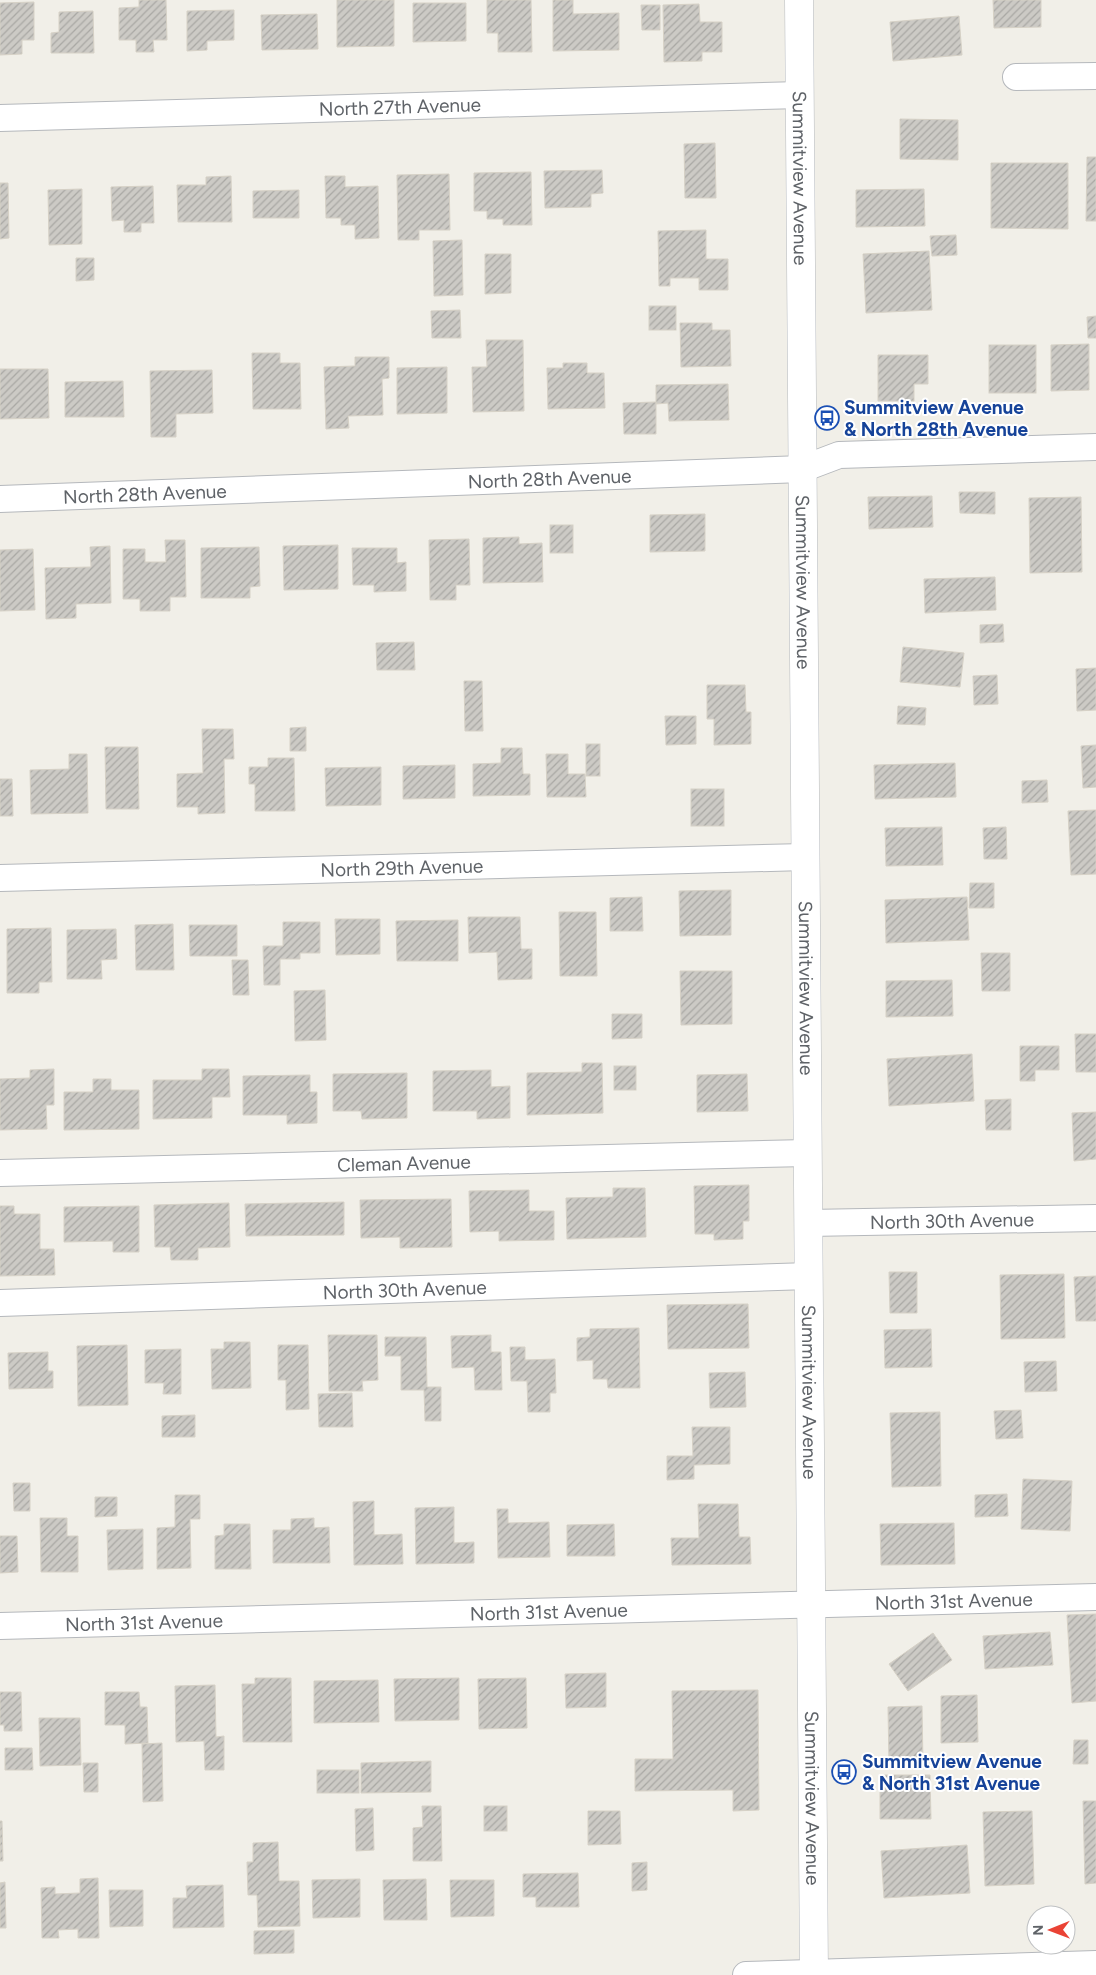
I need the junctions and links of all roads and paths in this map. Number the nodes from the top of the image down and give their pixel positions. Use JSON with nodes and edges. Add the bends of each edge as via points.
{"nodes":[{"id":1,"x":799,"y":0,"type":"edge"},
{"id":2,"x":1096,"y":76,"type":"edge"},
{"id":3,"x":1016,"y":78,"type":"dead end"},
{"id":4,"x":800,"y":96,"type":"junction"},
{"id":5,"x":0,"y":118,"type":"edge"},
{"id":6,"x":1096,"y":447,"type":"edge"},
{"id":7,"x":802,"y":469,"type":"junction"},
{"id":8,"x":0,"y":499,"type":"edge"},
{"id":9,"x":806,"y":857,"type":"junction"},
{"id":10,"x":0,"y":878,"type":"edge"},
{"id":11,"x":807,"y":1153,"type":"junction"},
{"id":12,"x":0,"y":1173,"type":"edge"},
{"id":13,"x":1096,"y":1218,"type":"edge"},
{"id":14,"x":808,"y":1224,"type":"junction"},
{"id":15,"x":809,"y":1276,"type":"junction"},
{"id":16,"x":0,"y":1303,"type":"edge"},
{"id":17,"x":1096,"y":1597,"type":"edge"},
{"id":18,"x":811,"y":1605,"type":"junction"},
{"id":19,"x":0,"y":1626,"type":"edge"},
{"id":20,"x":1096,"y":1964,"type":"edge"},
{"id":21,"x":814,"y":1974,"type":"edge"},
{"id":22,"x":746,"y":1975,"type":"edge"}],
"edges":[{"from":1,"to":4,"type":"main road","name":"Summitview Avenue"},
{"from":2,"to":3,"type":"street"},
{"from":4,"to":5,"type":"street","name":"North 27th Avenue"},
{"from":4,"to":7,"type":"main road","name":"Summitview Avenue"},
{"from":6,"to":7,"type":"street","name":"North 28th Avenue","via":[[839,455]]},
{"from":7,"to":8,"type":"street","name":"North 28th Avenue"},
{"from":7,"to":9,"type":"main road","name":"Summitview Avenue"},
{"from":9,"to":10,"type":"street","name":"North 29th Avenue"},
{"from":9,"to":11,"type":"main road","name":"Summitview Avenue"},
{"from":11,"to":12,"type":"street","name":"Cleman Avenue"},
{"from":11,"to":14,"type":"main road","name":"Summitview Avenue"},
{"from":13,"to":14,"type":"street","name":"North 30th Avenue"},
{"from":14,"to":15,"type":"main road","name":"Summitview Avenue"},
{"from":15,"to":16,"type":"street","name":"North 30th Avenue"},
{"from":15,"to":18,"type":"main road","name":"Summitview Avenue"},
{"from":17,"to":18,"type":"street","name":"North 31st Avenue"},
{"from":18,"to":19,"type":"street","name":"North 31st Avenue"},
{"from":18,"to":21,"type":"main road","name":"Summitview Avenue"},
{"from":20,"to":21,"type":"street"},
{"from":21,"to":22,"type":"street"}]}
